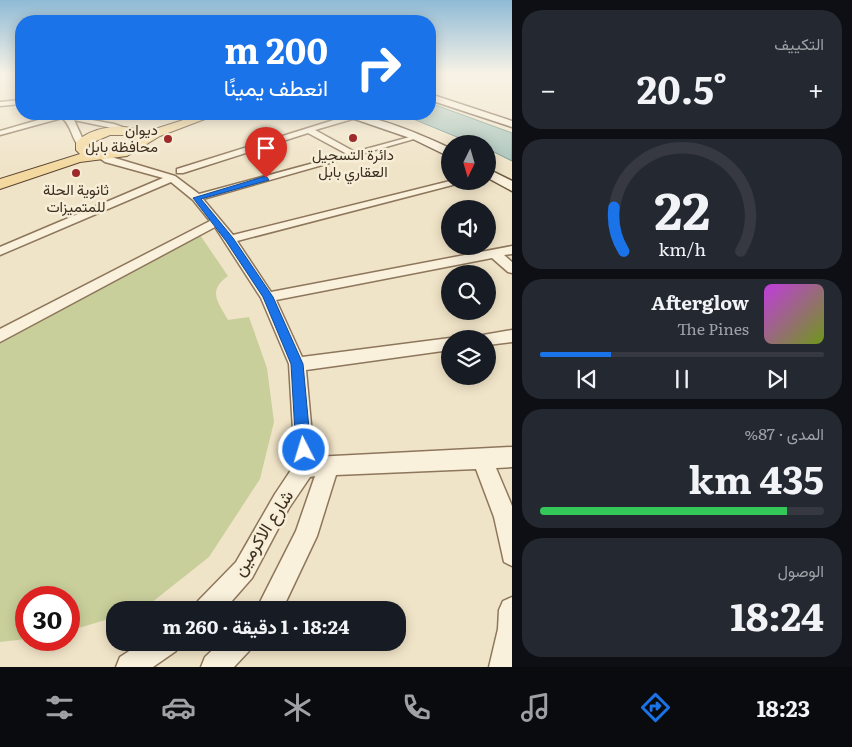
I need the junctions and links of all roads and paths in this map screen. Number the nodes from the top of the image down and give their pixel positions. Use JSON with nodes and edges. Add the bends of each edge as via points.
{"nodes":[{"id":1,"x":456,"y":105,"type":"edge"},
{"id":2,"x":46,"y":120,"type":"edge"},
{"id":3,"x":69,"y":120,"type":"edge"},
{"id":4,"x":82,"y":120,"type":"edge"},
{"id":5,"x":169,"y":120,"type":"edge"},
{"id":6,"x":194,"y":120,"type":"edge"},
{"id":7,"x":335,"y":120,"type":"edge"},
{"id":8,"x":364,"y":120,"type":"edge"},
{"id":9,"x":510,"y":122,"type":"edge"},
{"id":10,"x":308,"y":130,"type":"junction"},
{"id":11,"x":0,"y":133,"type":"edge"},
{"id":12,"x":131,"y":134,"type":"junction"},
{"id":13,"x":417,"y":137,"type":"junction"},
{"id":14,"x":82,"y":144,"type":"junction"},
{"id":15,"x":441,"y":149,"type":"edge"},
{"id":16,"x":353,"y":154,"type":"junction"},
{"id":17,"x":101,"y":155,"type":"junction"},
{"id":18,"x":0,"y":173,"type":"edge"},
{"id":19,"x":176,"y":174,"type":"junction"},
{"id":20,"x":496,"y":178,"type":"edge"},
{"id":21,"x":0,"y":184,"type":"edge"},
{"id":22,"x":441,"y":186,"type":"edge"},
{"id":23,"x":512,"y":187,"type":"edge"},
{"id":24,"x":197,"y":198,"type":"junction"},
{"id":25,"x":215,"y":223,"type":"junction"},
{"id":26,"x":230,"y":239,"type":"junction"},
{"id":27,"x":0,"y":250,"type":"edge"},
{"id":28,"x":512,"y":250,"type":"edge"},
{"id":29,"x":496,"y":253,"type":"edge"},
{"id":30,"x":484,"y":255,"type":"edge"},
{"id":31,"x":496,"y":255,"type":"edge"},
{"id":32,"x":512,"y":268,"type":"edge"},
{"id":33,"x":268,"y":297,"type":"junction"},
{"id":34,"x":0,"y":336,"type":"edge"},
{"id":35,"x":512,"y":336,"type":"edge"},
{"id":36,"x":496,"y":338,"type":"edge"},
{"id":37,"x":441,"y":345,"type":"edge"},
{"id":38,"x":297,"y":364,"type":"junction"},
{"id":39,"x":512,"y":457,"type":"edge"},
{"id":40,"x":482,"y":459,"type":"junction"},
{"id":41,"x":328,"y":466,"type":"junction"},
{"id":42,"x":305,"y":467,"type":"junction"},
{"id":43,"x":512,"y":554,"type":"edge"},
{"id":44,"x":215,"y":601,"type":"edge"},
{"id":45,"x":274,"y":601,"type":"edge"},
{"id":46,"x":512,"y":610,"type":"edge"},
{"id":47,"x":154,"y":651,"type":"edge"},
{"id":48,"x":231,"y":651,"type":"edge"},
{"id":49,"x":130,"y":667,"type":"edge"},
{"id":50,"x":214,"y":667,"type":"edge"},
{"id":51,"x":503,"y":667,"type":"edge"}],
"edges":[{"from":1,"to":9,"type":"street"},
{"from":2,"to":11,"type":"street"},
{"from":3,"to":14,"type":"street"},
{"from":4,"to":12,"type":"street"},
{"from":5,"to":12,"type":"main road"},
{"from":6,"to":12,"type":"main road","via":[[156,133]]},
{"from":7,"to":10,"type":"street"},
{"from":8,"to":13,"type":"street"},
{"from":10,"to":16,"type":"street"},
{"from":10,"to":19,"type":"street"},
{"from":12,"to":14,"type":"main road","via":[[97,134]]},
{"from":12,"to":17,"type":"main road","via":[[123,152]]},
{"from":13,"to":15,"type":"street"},
{"from":13,"to":16,"type":"street"},
{"from":14,"to":17,"type":"main road","via":[[88,152]]},
{"from":14,"to":18,"type":"main road"},
{"from":16,"to":24,"type":"street"},
{"from":17,"to":19,"type":"street","via":[[108,160]]},
{"from":17,"to":21,"type":"main road","via":[[78,158]]},
{"from":19,"to":24,"type":"street"},
{"from":19,"to":27,"type":"street"},
{"from":20,"to":23,"type":"street"},
{"from":22,"to":26,"type":"street"},
{"from":24,"to":25,"type":"street"},
{"from":25,"to":26,"type":"street"},
{"from":25,"to":34,"type":"street"},
{"from":26,"to":33,"type":"street"},
{"from":28,"to":29,"type":"street"},
{"from":30,"to":33,"type":"street"},
{"from":31,"to":32,"type":"street"},
{"from":33,"to":38,"type":"street"},
{"from":35,"to":36,"type":"street"},
{"from":37,"to":38,"type":"street"},
{"from":38,"to":42,"type":"street"},
{"from":39,"to":40,"type":"street"},
{"from":40,"to":41,"type":"street"},
{"from":40,"to":43,"type":"street","via":[[499,500]]},
{"from":41,"to":42,"type":"street"},
{"from":41,"to":45,"type":"street","via":[[306,536]]},
{"from":42,"to":44,"type":"street","name":"شارع الاكرمين","via":[[244,570]]},
{"from":46,"to":51,"type":"street"},
{"from":47,"to":49,"type":"street"},
{"from":48,"to":50,"type":"street"}]}
